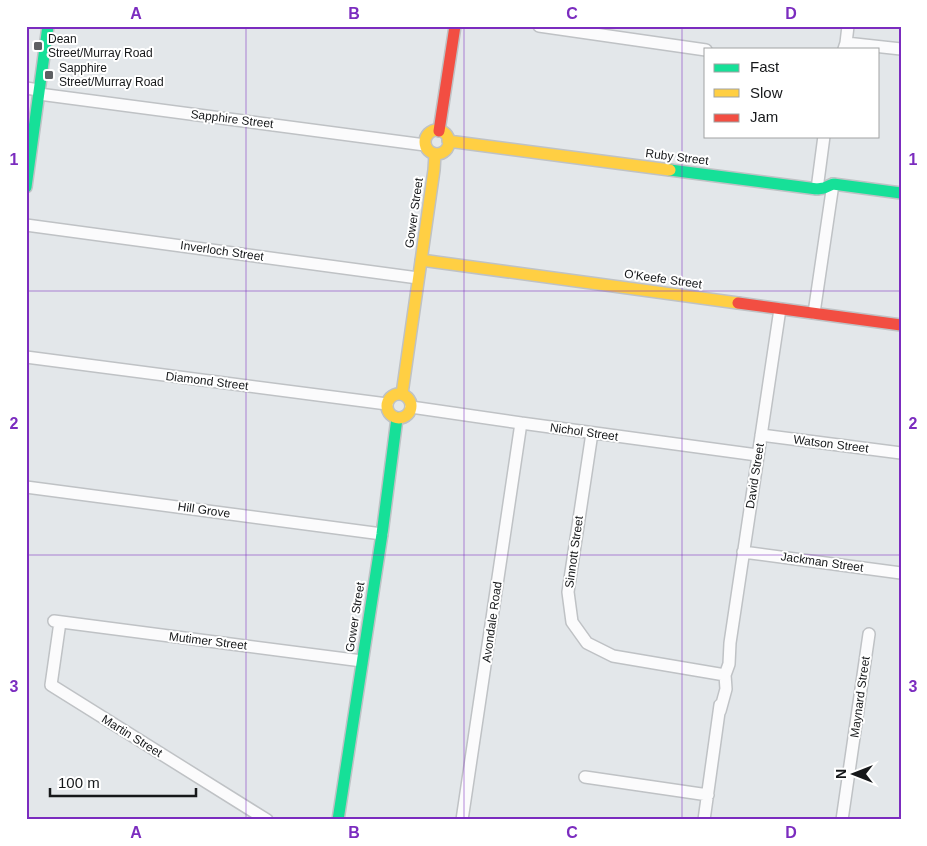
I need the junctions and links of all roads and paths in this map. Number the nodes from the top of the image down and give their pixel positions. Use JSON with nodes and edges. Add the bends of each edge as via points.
{"nodes":[{"id":1,"x":48,"y":26,"type":"edge"},
{"id":2,"x":455,"y":26,"type":"edge"},
{"id":3,"x":539,"y":26,"type":"edge"},
{"id":4,"x":848,"y":26,"type":"edge"},
{"id":5,"x":845,"y":46,"type":"edge"},
{"id":6,"x":901,"y":49,"type":"edge"},
{"id":7,"x":704,"y":50,"type":"edge"},
{"id":8,"x":26,"y":88,"type":"edge"},
{"id":9,"x":39,"y":92,"type":"junction"},
{"id":10,"x":439,"y":130,"type":"junction"},
{"id":11,"x":824,"y":138,"type":"edge"},
{"id":12,"x":448,"y":141,"type":"junction"},
{"id":13,"x":425,"y":144,"type":"junction"},
{"id":14,"x":435,"y":154,"type":"junction"},
{"id":15,"x":833,"y":184,"type":"junction"},
{"id":16,"x":26,"y":187,"type":"edge"},
{"id":17,"x":817,"y":189,"type":"junction"},
{"id":18,"x":901,"y":193,"type":"edge"},
{"id":19,"x":26,"y":225,"type":"edge"},
{"id":20,"x":421,"y":260,"type":"junction"},
{"id":21,"x":418,"y":278,"type":"junction"},
{"id":22,"x":780,"y":309,"type":"junction"},
{"id":23,"x":814,"y":313,"type":"junction"},
{"id":24,"x":901,"y":325,"type":"edge"},
{"id":25,"x":26,"y":357,"type":"edge"},
{"id":26,"x":402,"y":394,"type":"junction"},
{"id":27,"x":387,"y":404,"type":"junction"},
{"id":28,"x":411,"y":407,"type":"junction"},
{"id":29,"x":397,"y":418,"type":"junction"},
{"id":30,"x":521,"y":423,"type":"junction"},
{"id":31,"x":592,"y":433,"type":"junction"},
{"id":32,"x":762,"y":435,"type":"junction"},
{"id":33,"x":901,"y":453,"type":"edge"},
{"id":34,"x":758,"y":455,"type":"junction"},
{"id":35,"x":26,"y":487,"type":"edge"},
{"id":36,"x":382,"y":534,"type":"junction"},
{"id":37,"x":743,"y":552,"type":"junction"},
{"id":38,"x":901,"y":573,"type":"edge"},
{"id":39,"x":57,"y":621,"type":"joint"},
{"id":40,"x":869,"y":634,"type":"dead end"},
{"id":41,"x":362,"y":661,"type":"junction"},
{"id":42,"x":722,"y":674,"type":"junction"},
{"id":43,"x":585,"y":777,"type":"dead end"},
{"id":44,"x":708,"y":796,"type":"junction"},
{"id":45,"x":267,"y":820,"type":"edge"},
{"id":46,"x":338,"y":820,"type":"edge"},
{"id":47,"x":462,"y":820,"type":"edge"},
{"id":48,"x":704,"y":820,"type":"edge"},
{"id":49,"x":842,"y":820,"type":"edge"}],
"edges":[{"from":1,"to":9,"type":"street"},
{"from":2,"to":10,"type":"street"},
{"from":3,"to":7,"type":"street"},
{"from":4,"to":5,"type":"street"},
{"from":5,"to":6,"type":"street"},
{"from":8,"to":9,"type":"street","name":"Sapphire Street"},
{"from":9,"to":13,"type":"street","name":"Sapphire Street"},
{"from":9,"to":16,"type":"street"},
{"from":10,"to":12,"type":"street","via":[[446,134]]},
{"from":10,"to":13,"type":"street","via":[[430,132]]},
{"from":11,"to":17,"type":"street"},
{"from":12,"to":14,"type":"street","via":[[443,152]]},
{"from":12,"to":17,"type":"street","name":"Ruby Street"},
{"from":13,"to":14,"type":"street"},
{"from":14,"to":20,"type":"street","name":"Gower Street"},
{"from":15,"to":17,"type":"street","name":"Ruby Street"},
{"from":15,"to":18,"type":"street","name":"Ruby Street"},
{"from":15,"to":23,"type":"street"},
{"from":19,"to":21,"type":"street","name":"Inverloch Street"},
{"from":20,"to":21,"type":"street","name":"Gower Street"},
{"from":20,"to":22,"type":"street","name":"O'Keefe Street"},
{"from":21,"to":26,"type":"street","name":"Gower Street"},
{"from":22,"to":23,"type":"street","name":"O'Keefe Street"},
{"from":22,"to":32,"type":"street","name":"David Street"},
{"from":23,"to":24,"type":"street","name":"O'Keefe Street"},
{"from":25,"to":27,"type":"street","name":"Diamond Street"},
{"from":26,"to":27,"type":"street","via":[[393,396]]},
{"from":26,"to":28,"type":"street","via":[[408,398]]},
{"from":27,"to":29,"type":"street","via":[[390,414]]},
{"from":28,"to":29,"type":"street","via":[[406,416]]},
{"from":28,"to":30,"type":"street","name":"Nichol Street"},
{"from":29,"to":36,"type":"street","name":"Gower Street"},
{"from":30,"to":31,"type":"street","name":"Nichol Street"},
{"from":30,"to":47,"type":"street","name":"Avondale Road"},
{"from":31,"to":34,"type":"street","name":"Nichol Street"},
{"from":31,"to":42,"type":"street","name":"Sinnott Street","via":[[568,592],[572,622],[587,643],[613,656]]},
{"from":32,"to":33,"type":"street","name":"Watson Street"},
{"from":32,"to":34,"type":"street","name":"David Street"},
{"from":34,"to":37,"type":"street","name":"David Street"},
{"from":35,"to":36,"type":"street","name":"Hill Grove"},
{"from":36,"to":41,"type":"street","name":"Gower Street"},
{"from":37,"to":38,"type":"street","name":"Jackman Street"},
{"from":37,"to":42,"type":"street","name":"David Street","via":[[730,660]]},
{"from":39,"to":41,"type":"street","name":"Mutimer Street"},
{"from":39,"to":45,"type":"street","name":"Martin Street","via":[[51,685]]},
{"from":40,"to":49,"type":"street","name":"Maynard Street"},
{"from":41,"to":46,"type":"street","name":"Gower Street"},
{"from":42,"to":44,"type":"street","name":"David Street","via":[[726,689]]},
{"from":43,"to":44,"type":"street"},
{"from":44,"to":48,"type":"street","name":"David Street"}]}
